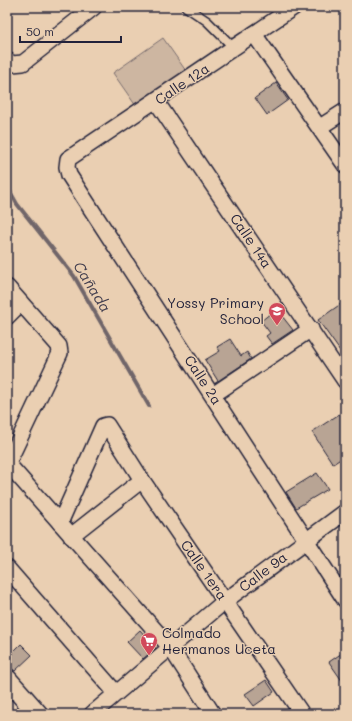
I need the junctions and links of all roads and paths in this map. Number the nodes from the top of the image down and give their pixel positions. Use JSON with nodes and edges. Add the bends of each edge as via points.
{"nodes":[{"id":1,"x":94,"y":7,"type":"edge"},
{"id":2,"x":186,"y":7,"type":"edge"},
{"id":3,"x":294,"y":7,"type":"edge"},
{"id":4,"x":254,"y":34,"type":"junction"},
{"id":5,"x":234,"y":48,"type":"junction"},
{"id":6,"x":9,"y":62,"type":"edge"},
{"id":7,"x":156,"y":101,"type":"junction"},
{"id":8,"x":345,"y":110,"type":"edge"},
{"id":9,"x":320,"y":127,"type":"junction"},
{"id":10,"x":68,"y":159,"type":"joint"},
{"id":11,"x":345,"y":165,"type":"edge"},
{"id":12,"x":7,"y":287,"type":"edge"},
{"id":13,"x":21,"y":303,"type":"junction"},
{"id":14,"x":7,"y":317,"type":"edge"},
{"id":15,"x":311,"y":329,"type":"junction"},
{"id":16,"x":345,"y":381,"type":"edge"},
{"id":17,"x":213,"y":395,"type":"junction"},
{"id":18,"x":7,"y":465,"type":"edge"},
{"id":19,"x":142,"y":480,"type":"junction"},
{"id":20,"x":345,"y":512,"type":"edge"},
{"id":21,"x":60,"y":523,"type":"junction"},
{"id":22,"x":71,"y":536,"type":"junction"},
{"id":23,"x":305,"y":540,"type":"junction"},
{"id":24,"x":7,"y":568,"type":"edge"},
{"id":25,"x":345,"y":600,"type":"edge"},
{"id":26,"x":225,"y":601,"type":"junction"},
{"id":27,"x":170,"y":647,"type":"junction"},
{"id":28,"x":7,"y":679,"type":"edge"},
{"id":29,"x":116,"y":693,"type":"junction"},
{"id":30,"x":208,"y":712,"type":"edge"},
{"id":31,"x":300,"y":713,"type":"edge"},
{"id":32,"x":38,"y":714,"type":"edge"},
{"id":33,"x":92,"y":714,"type":"edge"}],
"edges":[{"from":1,"to":6,"type":"street","via":[[23,63]]},
{"from":2,"to":5,"type":"lane","via":[[207,21]]},
{"from":3,"to":4,"type":"street","name":"Calle 12a"},
{"from":4,"to":5,"type":"street","name":"Calle 12a"},
{"from":4,"to":9,"type":"street"},
{"from":5,"to":7,"type":"street","name":"Calle 12a"},
{"from":7,"to":10,"type":"street","name":"Calle 12a"},
{"from":7,"to":15,"type":"street","name":"Calle 14a"},
{"from":8,"to":9,"type":"street"},
{"from":9,"to":11,"type":"street"},
{"from":10,"to":17,"type":"street","name":"Calle 2a","via":[[69,175]]},
{"from":12,"to":13,"type":"street"},
{"from":13,"to":14,"type":"street"},
{"from":13,"to":18,"type":"street","via":[[59,346],[60,353]]},
{"from":15,"to":16,"type":"street","name":"Calle 14a"},
{"from":15,"to":17,"type":"street"},
{"from":17,"to":23,"type":"street","name":"Calle 2a"},
{"from":18,"to":21,"type":"street"},
{"from":19,"to":21,"type":"street","name":"Calle 1era","via":[[107,425],[103,426]]},
{"from":19,"to":22,"type":"street"},
{"from":19,"to":26,"type":"street","name":"Calle 1era"},
{"from":20,"to":23,"type":"street","name":"Calle 9a"},
{"from":21,"to":22,"type":"street"},
{"from":22,"to":27,"type":"street"},
{"from":23,"to":25,"type":"street","name":"Calle 2a"},
{"from":23,"to":26,"type":"street","name":"Calle 9a"},
{"from":24,"to":29,"type":"street"},
{"from":26,"to":27,"type":"street","name":"Calle 9a"},
{"from":26,"to":31,"type":"street","name":"Calle 1era"},
{"from":27,"to":29,"type":"street","name":"Calle 9a"},
{"from":27,"to":30,"type":"street"},
{"from":28,"to":32,"type":"street"},
{"from":29,"to":33,"type":"street","name":"Calle 9a"}]}
